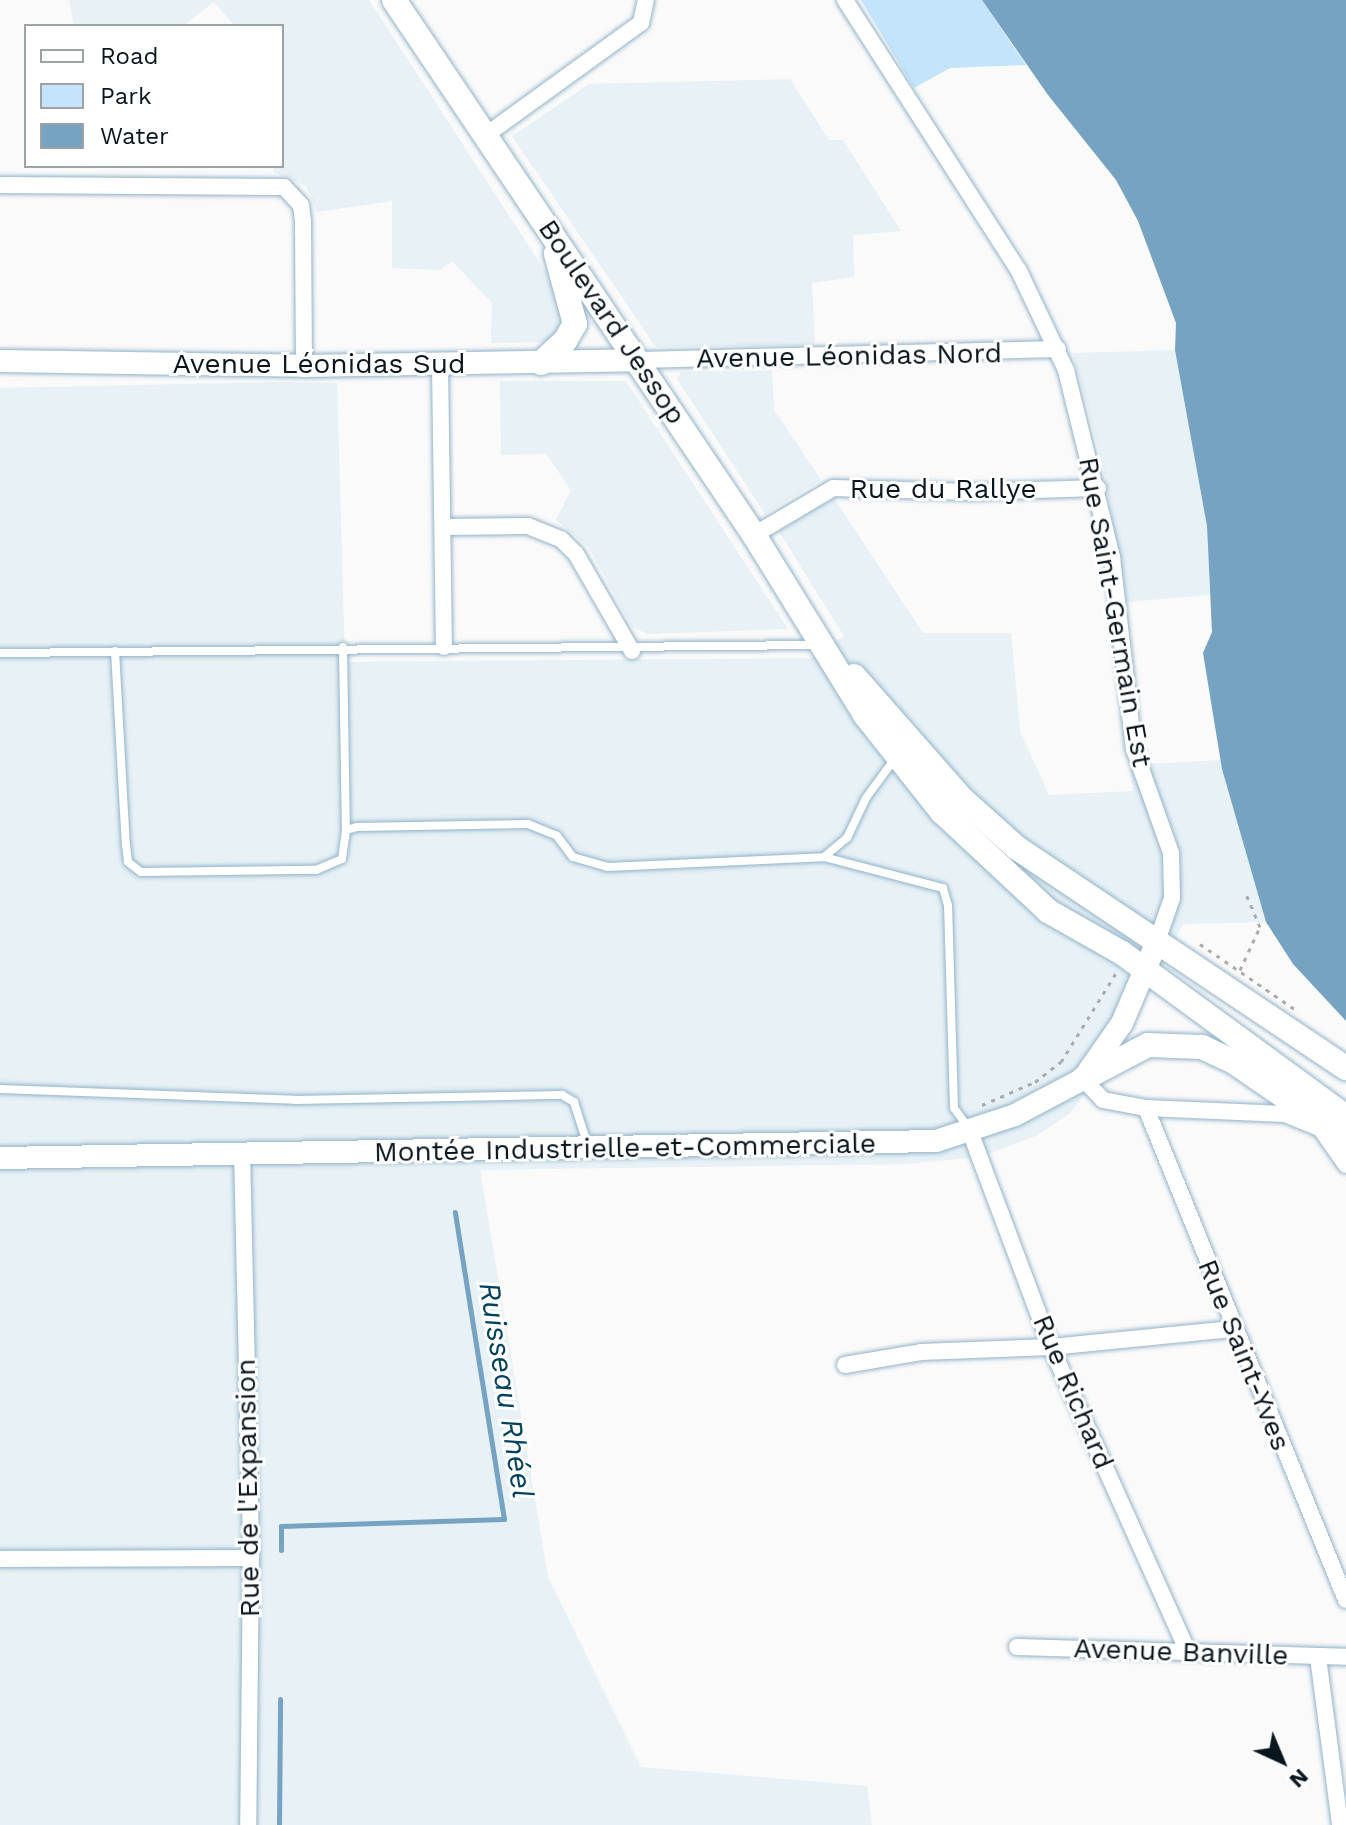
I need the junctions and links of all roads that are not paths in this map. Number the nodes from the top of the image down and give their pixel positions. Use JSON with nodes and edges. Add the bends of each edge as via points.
{"nodes":[{"id":1,"x":394,"y":0,"type":"edge"},
{"id":2,"x":646,"y":0,"type":"edge"},
{"id":3,"x":845,"y":0,"type":"edge"},
{"id":4,"x":486,"y":135,"type":"junction"},
{"id":5,"x":0,"y":185,"type":"edge"},
{"id":6,"x":546,"y":225,"type":"junction"},
{"id":7,"x":1058,"y":349,"type":"junction"},
{"id":8,"x":639,"y":360,"type":"junction"},
{"id":9,"x":0,"y":361,"type":"edge"},
{"id":10,"x":541,"y":363,"type":"junction"},
{"id":11,"x":440,"y":365,"type":"junction"},
{"id":12,"x":304,"y":366,"type":"junction"},
{"id":13,"x":1098,"y":488,"type":"junction"},
{"id":14,"x":444,"y":527,"type":"junction"},
{"id":15,"x":754,"y":535,"type":"junction"},
{"id":16,"x":826,"y":645,"type":"junction"},
{"id":17,"x":343,"y":647,"type":"junction"},
{"id":18,"x":444,"y":647,"type":"junction"},
{"id":19,"x":115,"y":651,"type":"junction"},
{"id":20,"x":632,"y":651,"type":"junction"},
{"id":21,"x":0,"y":653,"type":"edge"},
{"id":22,"x":896,"y":756,"type":"junction"},
{"id":23,"x":346,"y":830,"type":"junction"},
{"id":24,"x":824,"y":857,"type":"junction"},
{"id":25,"x":1156,"y":944,"type":"junction"},
{"id":26,"x":1146,"y":971,"type":"junction"},
{"id":27,"x":1346,"y":1068,"type":"edge"},
{"id":28,"x":1083,"y":1079,"type":"junction"},
{"id":29,"x":0,"y":1089,"type":"edge"},
{"id":30,"x":1146,"y":1108,"type":"junction"},
{"id":31,"x":1346,"y":1117,"type":"edge"},
{"id":32,"x":969,"y":1129,"type":"junction"},
{"id":33,"x":1346,"y":1139,"type":"edge"},
{"id":34,"x":242,"y":1151,"type":"junction"},
{"id":35,"x":590,"y":1151,"type":"junction"},
{"id":36,"x":0,"y":1158,"type":"edge"},
{"id":37,"x":1346,"y":1165,"type":"edge"},
{"id":38,"x":1232,"y":1329,"type":"junction"},
{"id":39,"x":1051,"y":1347,"type":"junction"},
{"id":40,"x":845,"y":1365,"type":"dead end"},
{"id":41,"x":251,"y":1558,"type":"junction"},
{"id":42,"x":0,"y":1559,"type":"edge"},
{"id":43,"x":1346,"y":1600,"type":"edge"},
{"id":44,"x":1017,"y":1647,"type":"dead end"},
{"id":45,"x":1187,"y":1650,"type":"junction"},
{"id":46,"x":1318,"y":1657,"type":"junction"},
{"id":47,"x":1346,"y":1657,"type":"edge"},
{"id":48,"x":248,"y":1825,"type":"edge"},
{"id":49,"x":1340,"y":1825,"type":"edge"}],
"edges":[{"from":1,"to":4,"type":"main road","name":"Boulevard Jessop"},
{"from":2,"to":4,"type":"street","via":[[641,23]]},
{"from":3,"to":7,"type":"street","name":"Rue Saint-Germain Est","via":[[1019,271]]},
{"from":4,"to":6,"type":"main road","name":"Boulevard Jessop"},
{"from":5,"to":12,"type":"street","via":[[284,187],[301,205],[303,222]]},
{"from":6,"to":8,"type":"main road","name":"Boulevard Jessop"},
{"from":6,"to":10,"type":"main road","via":[[575,324]]},
{"from":7,"to":8,"type":"street","name":"Avenue Léonidas Nord"},
{"from":7,"to":13,"type":"street","name":"Rue Saint-Germain Est"},
{"from":8,"to":10,"type":"main road","name":"Avenue Léonidas Sud"},
{"from":8,"to":15,"type":"main road","name":"Boulevard Jessop"},
{"from":9,"to":12,"type":"main road","name":"Avenue Léonidas Sud"},
{"from":10,"to":11,"type":"main road","name":"Avenue Léonidas Sud"},
{"from":11,"to":12,"type":"main road","name":"Avenue Léonidas Sud"},
{"from":11,"to":14,"type":"street"},
{"from":13,"to":15,"type":"street","name":"Rue du Rallye","via":[[833,488]]},
{"from":13,"to":25,"type":"street","name":"Rue Saint-Germain Est","via":[[1112,557],[1134,749],[1171,853],[1172,898]]},
{"from":14,"to":18,"type":"street"},
{"from":14,"to":20,"type":"street","via":[[528,526],[561,539],[576,554]]},
{"from":15,"to":16,"type":"main road","name":"Boulevard Jessop"},
{"from":16,"to":20,"type":"lane"},
{"from":16,"to":22,"type":"main road","name":"Boulevard Jessop","via":[[865,715]]},
{"from":16,"to":25,"type":"main road","name":"Boulevard Jessop","via":[[961,798],[1017,848]]},
{"from":17,"to":18,"type":"lane"},
{"from":17,"to":19,"type":"lane"},
{"from":17,"to":23,"type":"lane"},
{"from":18,"to":20,"type":"lane"},
{"from":19,"to":21,"type":"lane"},
{"from":19,"to":23,"type":"lane","via":[[128,862],[141,872],[316,870],[342,859]]},
{"from":22,"to":24,"type":"lane","via":[[866,798],[847,838]]},
{"from":22,"to":26,"type":"main road","name":"Boulevard Jessop","via":[[1009,880],[1048,911]]},
{"from":23,"to":24,"type":"lane","via":[[528,824],[557,836],[573,857],[607,867]]},
{"from":24,"to":32,"type":"lane","via":[[943,888],[948,905],[954,1108]]},
{"from":25,"to":26,"type":"main road","name":"Montée Industrielle-et-Commerciale"},
{"from":25,"to":27,"type":"main road","name":"Boulevard Jessop"},
{"from":26,"to":28,"type":"main road","name":"Montée Industrielle-et-Commerciale","via":[[1122,1023]]},
{"from":26,"to":31,"type":"main road","name":"Boulevard Jessop"},
{"from":28,"to":30,"type":"street","via":[[1103,1100]]},
{"from":28,"to":32,"type":"main road","name":"Montée Industrielle-et-Commerciale","via":[[1030,1108]]},
{"from":28,"to":33,"type":"main road","via":[[1148,1045],[1202,1047],[1234,1062]]},
{"from":29,"to":35,"type":"lane","via":[[20,1094],[295,1100],[562,1095],[574,1102]]},
{"from":30,"to":37,"type":"street","via":[[1285,1114],[1320,1128]]},
{"from":30,"to":38,"type":"street","name":"Rue Saint-Yves"},
{"from":32,"to":35,"type":"main road","name":"Montée Industrielle-et-Commerciale","via":[[936,1141],[877,1145]]},
{"from":32,"to":39,"type":"street","name":"Rue Richard"},
{"from":34,"to":35,"type":"main road","name":"Montée Industrielle-et-Commerciale"},
{"from":34,"to":36,"type":"main road","name":"Montée Industrielle-et-Commerciale"},
{"from":34,"to":41,"type":"street","name":"Rue de l'Expansion"},
{"from":38,"to":39,"type":"street"},
{"from":38,"to":43,"type":"street","name":"Rue Saint-Yves"},
{"from":39,"to":40,"type":"street","via":[[921,1352]]},
{"from":39,"to":45,"type":"street","name":"Rue Richard"},
{"from":41,"to":42,"type":"street"},
{"from":41,"to":48,"type":"street","name":"Rue de l'Expansion"},
{"from":44,"to":45,"type":"street","name":"Avenue Banville"},
{"from":45,"to":46,"type":"street","name":"Avenue Banville"},
{"from":46,"to":47,"type":"street","name":"Avenue Banville"},
{"from":46,"to":49,"type":"street"}]}
